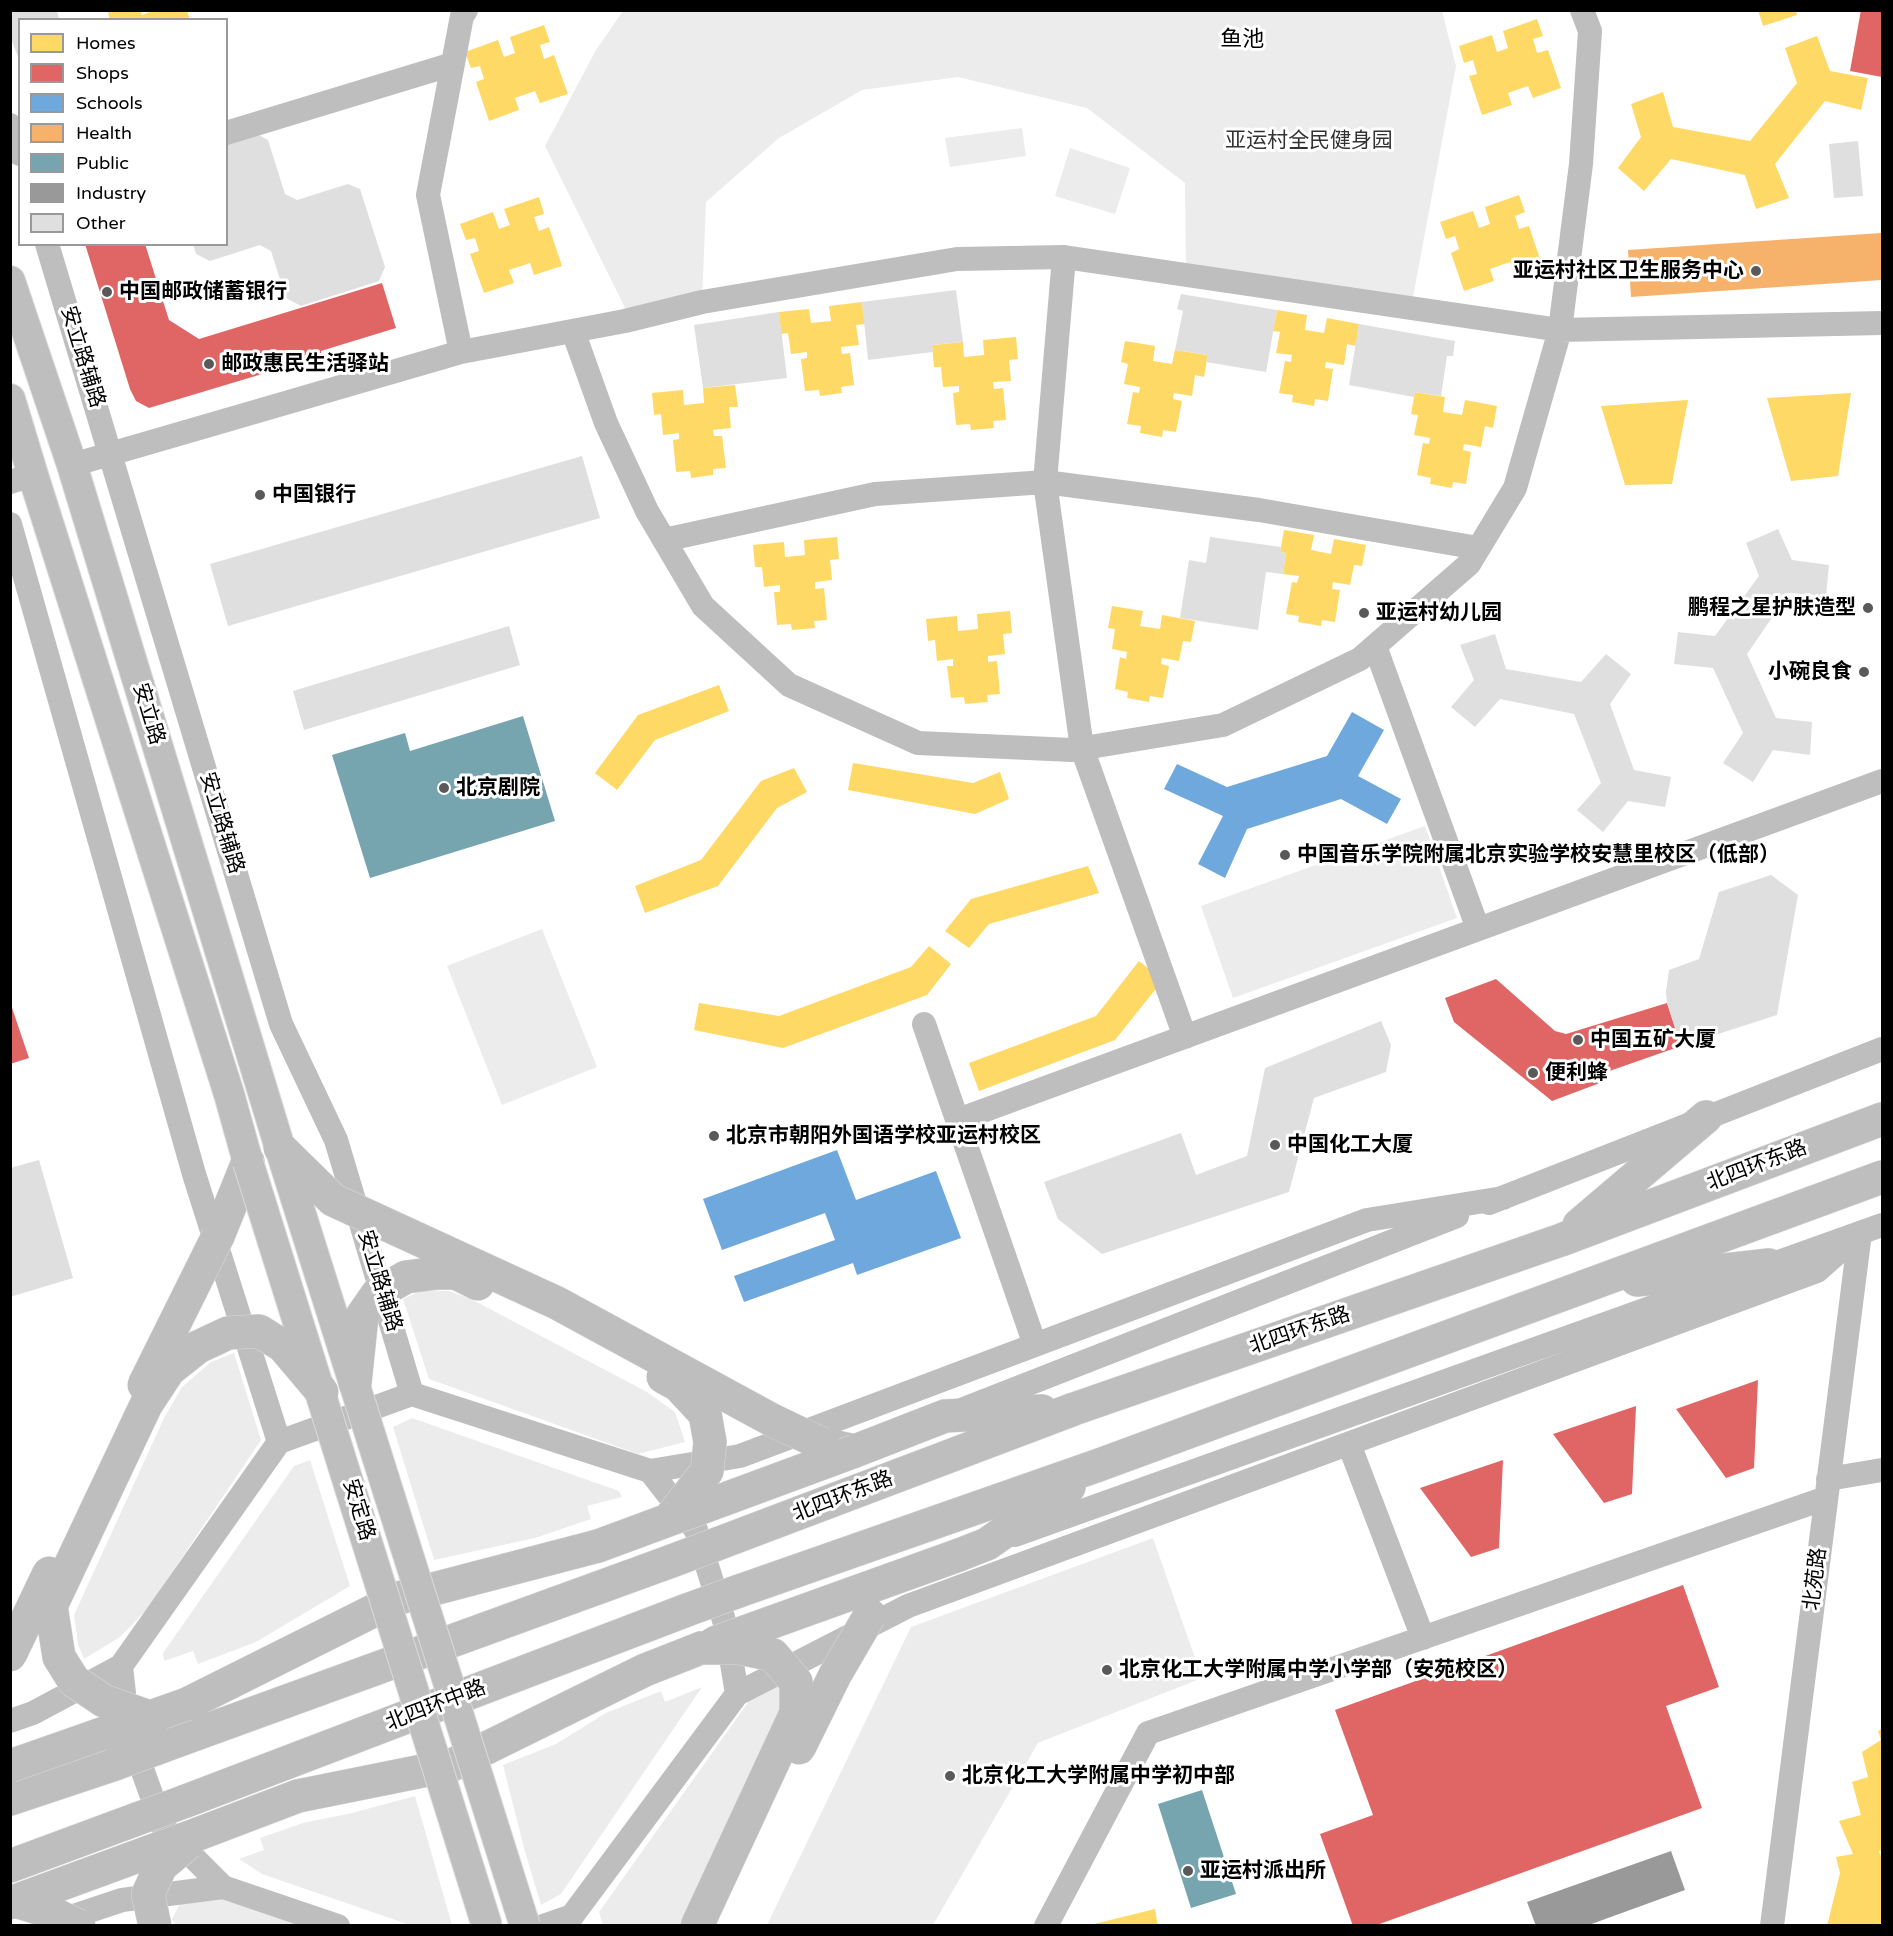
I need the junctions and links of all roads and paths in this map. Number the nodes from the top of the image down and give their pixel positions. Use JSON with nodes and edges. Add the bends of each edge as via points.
{"nodes":[{"id":1,"x":466,"y":10,"type":"edge"},
{"id":2,"x":1582,"y":10,"type":"edge"},
{"id":3,"x":453,"y":64,"type":"junction"},
{"id":4,"x":10,"y":125,"type":"edge"},
{"id":5,"x":228,"y":133,"type":"edge"},
{"id":6,"x":18,"y":148,"type":"edge"},
{"id":7,"x":48,"y":246,"type":"edge"},
{"id":8,"x":1064,"y":257,"type":"junction"},
{"id":9,"x":10,"y":281,"type":"edge"},
{"id":10,"x":1882,"y":323,"type":"edge"},
{"id":11,"x":1560,"y":330,"type":"junction"},
{"id":12,"x":573,"y":331,"type":"junction"},
{"id":13,"x":461,"y":352,"type":"junction"},
{"id":14,"x":10,"y":399,"type":"edge"},
{"id":15,"x":112,"y":455,"type":"junction"},
{"id":16,"x":72,"y":465,"type":"junction"},
{"id":17,"x":22,"y":478,"type":"edge"},
{"id":18,"x":1045,"y":482,"type":"junction"},
{"id":19,"x":10,"y":524,"type":"edge"},
{"id":20,"x":664,"y":540,"type":"junction"},
{"id":21,"x":1478,"y":548,"type":"junction"},
{"id":22,"x":1375,"y":646,"type":"junction"},
{"id":23,"x":1082,"y":748,"type":"junction"},
{"id":24,"x":1882,"y":781,"type":"edge"},
{"id":25,"x":1478,"y":929,"type":"junction"},
{"id":26,"x":924,"y":1024,"type":"dead end"},
{"id":27,"x":1185,"y":1037,"type":"junction"},
{"id":28,"x":1882,"y":1049,"type":"edge"},
{"id":29,"x":229,"y":1094,"type":"joint"},
{"id":30,"x":1706,"y":1117,"type":"junction"},
{"id":31,"x":1882,"y":1119,"type":"edge"},
{"id":32,"x":958,"y":1120,"type":"junction"},
{"id":33,"x":280,"y":1148,"type":"junction"},
{"id":34,"x":249,"y":1162,"type":"junction"},
{"id":35,"x":1882,"y":1177,"type":"edge"},
{"id":36,"x":1503,"y":1198,"type":"junction"},
{"id":37,"x":1882,"y":1225,"type":"edge"},
{"id":38,"x":1860,"y":1233,"type":"junction"},
{"id":39,"x":1561,"y":1240,"type":"junction"},
{"id":40,"x":1769,"y":1265,"type":"junction"},
{"id":41,"x":1585,"y":1286,"type":"junction"},
{"id":42,"x":1035,"y":1345,"type":"junction"},
{"id":43,"x":355,"y":1383,"type":"junction"},
{"id":44,"x":322,"y":1392,"type":"junction"},
{"id":45,"x":412,"y":1394,"type":"junction"},
{"id":46,"x":1074,"y":1410,"type":"junction"},
{"id":47,"x":945,"y":1416,"type":"junction"},
{"id":48,"x":279,"y":1442,"type":"junction"},
{"id":49,"x":1349,"y":1444,"type":"junction"},
{"id":50,"x":855,"y":1451,"type":"junction"},
{"id":51,"x":1099,"y":1465,"type":"junction"},
{"id":52,"x":1882,"y":1470,"type":"edge"},
{"id":53,"x":650,"y":1471,"type":"junction"},
{"id":54,"x":1827,"y":1489,"type":"junction"},
{"id":55,"x":671,"y":1517,"type":"junction"},
{"id":56,"x":973,"y":1550,"type":"junction"},
{"id":57,"x":907,"y":1573,"type":"junction"},
{"id":58,"x":1423,"y":1638,"type":"junction"},
{"id":59,"x":701,"y":1648,"type":"junction"},
{"id":60,"x":10,"y":1655,"type":"edge"},
{"id":61,"x":121,"y":1666,"type":"junction"},
{"id":62,"x":737,"y":1694,"type":"junction"},
{"id":63,"x":150,"y":1717,"type":"junction"},
{"id":64,"x":10,"y":1721,"type":"edge"},
{"id":65,"x":10,"y":1766,"type":"edge"},
{"id":66,"x":10,"y":1799,"type":"edge"},
{"id":67,"x":198,"y":1833,"type":"junction"},
{"id":68,"x":10,"y":1866,"type":"edge"},
{"id":69,"x":223,"y":1887,"type":"junction"},
{"id":70,"x":13,"y":1902,"type":"edge"},
{"id":71,"x":574,"y":1921,"type":"edge"},
{"id":72,"x":44,"y":1926,"type":"edge"},
{"id":73,"x":79,"y":1926,"type":"edge"},
{"id":74,"x":155,"y":1926,"type":"edge"},
{"id":75,"x":338,"y":1926,"type":"edge"},
{"id":76,"x":487,"y":1926,"type":"edge"},
{"id":77,"x":525,"y":1926,"type":"edge"},
{"id":78,"x":543,"y":1926,"type":"edge"},
{"id":79,"x":697,"y":1926,"type":"edge"},
{"id":80,"x":714,"y":1926,"type":"edge"},
{"id":81,"x":1046,"y":1926,"type":"edge"},
{"id":82,"x":1772,"y":1926,"type":"edge"}],
"edges":[{"from":1,"to":3,"type":"street"},
{"from":2,"to":11,"type":"street","via":[[1590,31],[1581,164]]},
{"from":3,"to":5,"type":"street"},
{"from":3,"to":13,"type":"street","via":[[428,195]]},
{"from":4,"to":6,"type":"street"},
{"from":7,"to":15,"type":"street","name":"安立路辅路"},
{"from":8,"to":11,"type":"street"},
{"from":8,"to":12,"type":"street","via":[[957,259],[702,302]]},
{"from":8,"to":18,"type":"street"},
{"from":9,"to":16,"type":"main road","name":"安立路"},
{"from":10,"to":11,"type":"street"},
{"from":11,"to":21,"type":"street","via":[[1515,488]]},
{"from":12,"to":13,"type":"street"},
{"from":12,"to":20,"type":"street","via":[[606,423]]},
{"from":13,"to":15,"type":"street"},
{"from":14,"to":17,"type":"main road","name":"安立路"},
{"from":15,"to":16,"type":"street"},
{"from":15,"to":45,"type":"street","name":"安立路辅路","via":[[281,1024],[336,1140]]},
{"from":16,"to":33,"type":"main road","name":"安立路"},
{"from":17,"to":29,"type":"main road","name":"安立路"},
{"from":18,"to":20,"type":"street","via":[[875,494]]},
{"from":18,"to":21,"type":"street","via":[[1259,510]]},
{"from":18,"to":23,"type":"street"},
{"from":19,"to":48,"type":"street","via":[[194,1174]]},
{"from":20,"to":23,"type":"street","via":[[703,606],[789,685],[918,743]]},
{"from":21,"to":22,"type":"street","via":[[1469,564]]},
{"from":22,"to":23,"type":"street","via":[[1360,659],[1223,725]]},
{"from":22,"to":25,"type":"street"},
{"from":23,"to":27,"type":"street"},
{"from":24,"to":25,"type":"street"},
{"from":25,"to":27,"type":"street"},
{"from":26,"to":32,"type":"street"},
{"from":27,"to":32,"type":"street"},
{"from":28,"to":30,"type":"street"},
{"from":29,"to":34,"type":"main road","name":"安定路"},
{"from":30,"to":36,"type":"street"},
{"from":30,"to":39,"type":"highway"},
{"from":31,"to":39,"type":"highway","name":"北四环东路"},
{"from":32,"to":42,"type":"street"},
{"from":33,"to":43,"type":"main road","name":"安定路","bridge":true},
{"from":33,"to":50,"type":"highway","bridge":true,"via":[[333,1200],[557,1303],[802,1435]]},
{"from":34,"to":44,"type":"main road","name":"安定路","bridge":true},
{"from":34,"to":60,"type":"highway","bridge":true,"via":[[218,1236]]},
{"from":35,"to":41,"type":"highway"},
{"from":36,"to":42,"type":"street","via":[[1366,1220]]},
{"from":36,"to":47,"type":"street"},
{"from":37,"to":38,"type":"street"},
{"from":38,"to":40,"type":"street"},
{"from":38,"to":49,"type":"street","via":[[1817,1271]]},
{"from":38,"to":54,"type":"street","name":"北苑路"},
{"from":39,"to":46,"type":"highway","name":"北四环东路"},
{"from":40,"to":41,"type":"highway"},
{"from":40,"to":56,"type":"street"},
{"from":41,"to":51,"type":"highway"},
{"from":42,"to":53,"type":"street","via":[[741,1456]]},
{"from":43,"to":55,"type":"highway","bridge":true,"via":[[362,1316],[378,1293],[406,1277],[456,1273],[678,1385],[705,1414],[710,1442],[707,1471]]},
{"from":43,"to":77,"type":"main road","name":"安定路","bridge":true},
{"from":44,"to":63,"type":"highway","bridge":true,"via":[[283,1346],[259,1331],[228,1333],[198,1347],[170,1370],[146,1405],[51,1606],[59,1657],[74,1682],[104,1701]]},
{"from":44,"to":76,"type":"main road","name":"安定路","bridge":true},
{"from":45,"to":48,"type":"street"},
{"from":45,"to":53,"type":"street"},
{"from":46,"to":47,"type":"highway"},
{"from":46,"to":66,"type":"highway","name":"北四环东路","bridge":true,"via":[[669,1562]]},
{"from":47,"to":50,"type":"highway"},
{"from":48,"to":61,"type":"street"},
{"from":49,"to":58,"type":"street"},
{"from":49,"to":62,"type":"street","via":[[908,1606]]},
{"from":50,"to":55,"type":"highway","bridge":true},
{"from":51,"to":56,"type":"highway"},
{"from":51,"to":68,"type":"highway","name":"北四环中路","bridge":true,"via":[[739,1591]]},
{"from":52,"to":54,"type":"street"},
{"from":53,"to":62,"type":"street","via":[[696,1530],[726,1627]]},
{"from":54,"to":58,"type":"street"},
{"from":54,"to":82,"type":"street","name":"北苑路"},
{"from":55,"to":63,"type":"highway","bridge":true,"via":[[598,1546],[399,1598],[187,1704]]},
{"from":56,"to":57,"type":"highway","bridge":true},
{"from":57,"to":59,"type":"highway","bridge":true},
{"from":57,"to":80,"type":"highway","bridge":true,"via":[[870,1615],[834,1674]]},
{"from":58,"to":81,"type":"street","via":[[1148,1733]]},
{"from":59,"to":67,"type":"highway","via":[[645,1670],[452,1766],[298,1796]]},
{"from":59,"to":79,"type":"highway","bridge":true,"via":[[740,1648],[773,1655],[796,1682],[796,1713]]},
{"from":61,"to":64,"type":"street","via":[[33,1713]]},
{"from":61,"to":69,"type":"street","via":[[128,1730],[163,1827]]},
{"from":62,"to":71,"type":"street"},
{"from":63,"to":65,"type":"highway","bridge":true},
{"from":67,"to":70,"type":"highway","bridge":true},
{"from":67,"to":74,"type":"highway","bridge":true,"via":[[161,1866],[152,1884],[148,1894]]},
{"from":69,"to":72,"type":"street","via":[[122,1900]]},
{"from":69,"to":75,"type":"street"},
{"from":70,"to":73,"type":"highway","bridge":true,"via":[[48,1911]]},
{"from":71,"to":78,"type":"street"}]}
